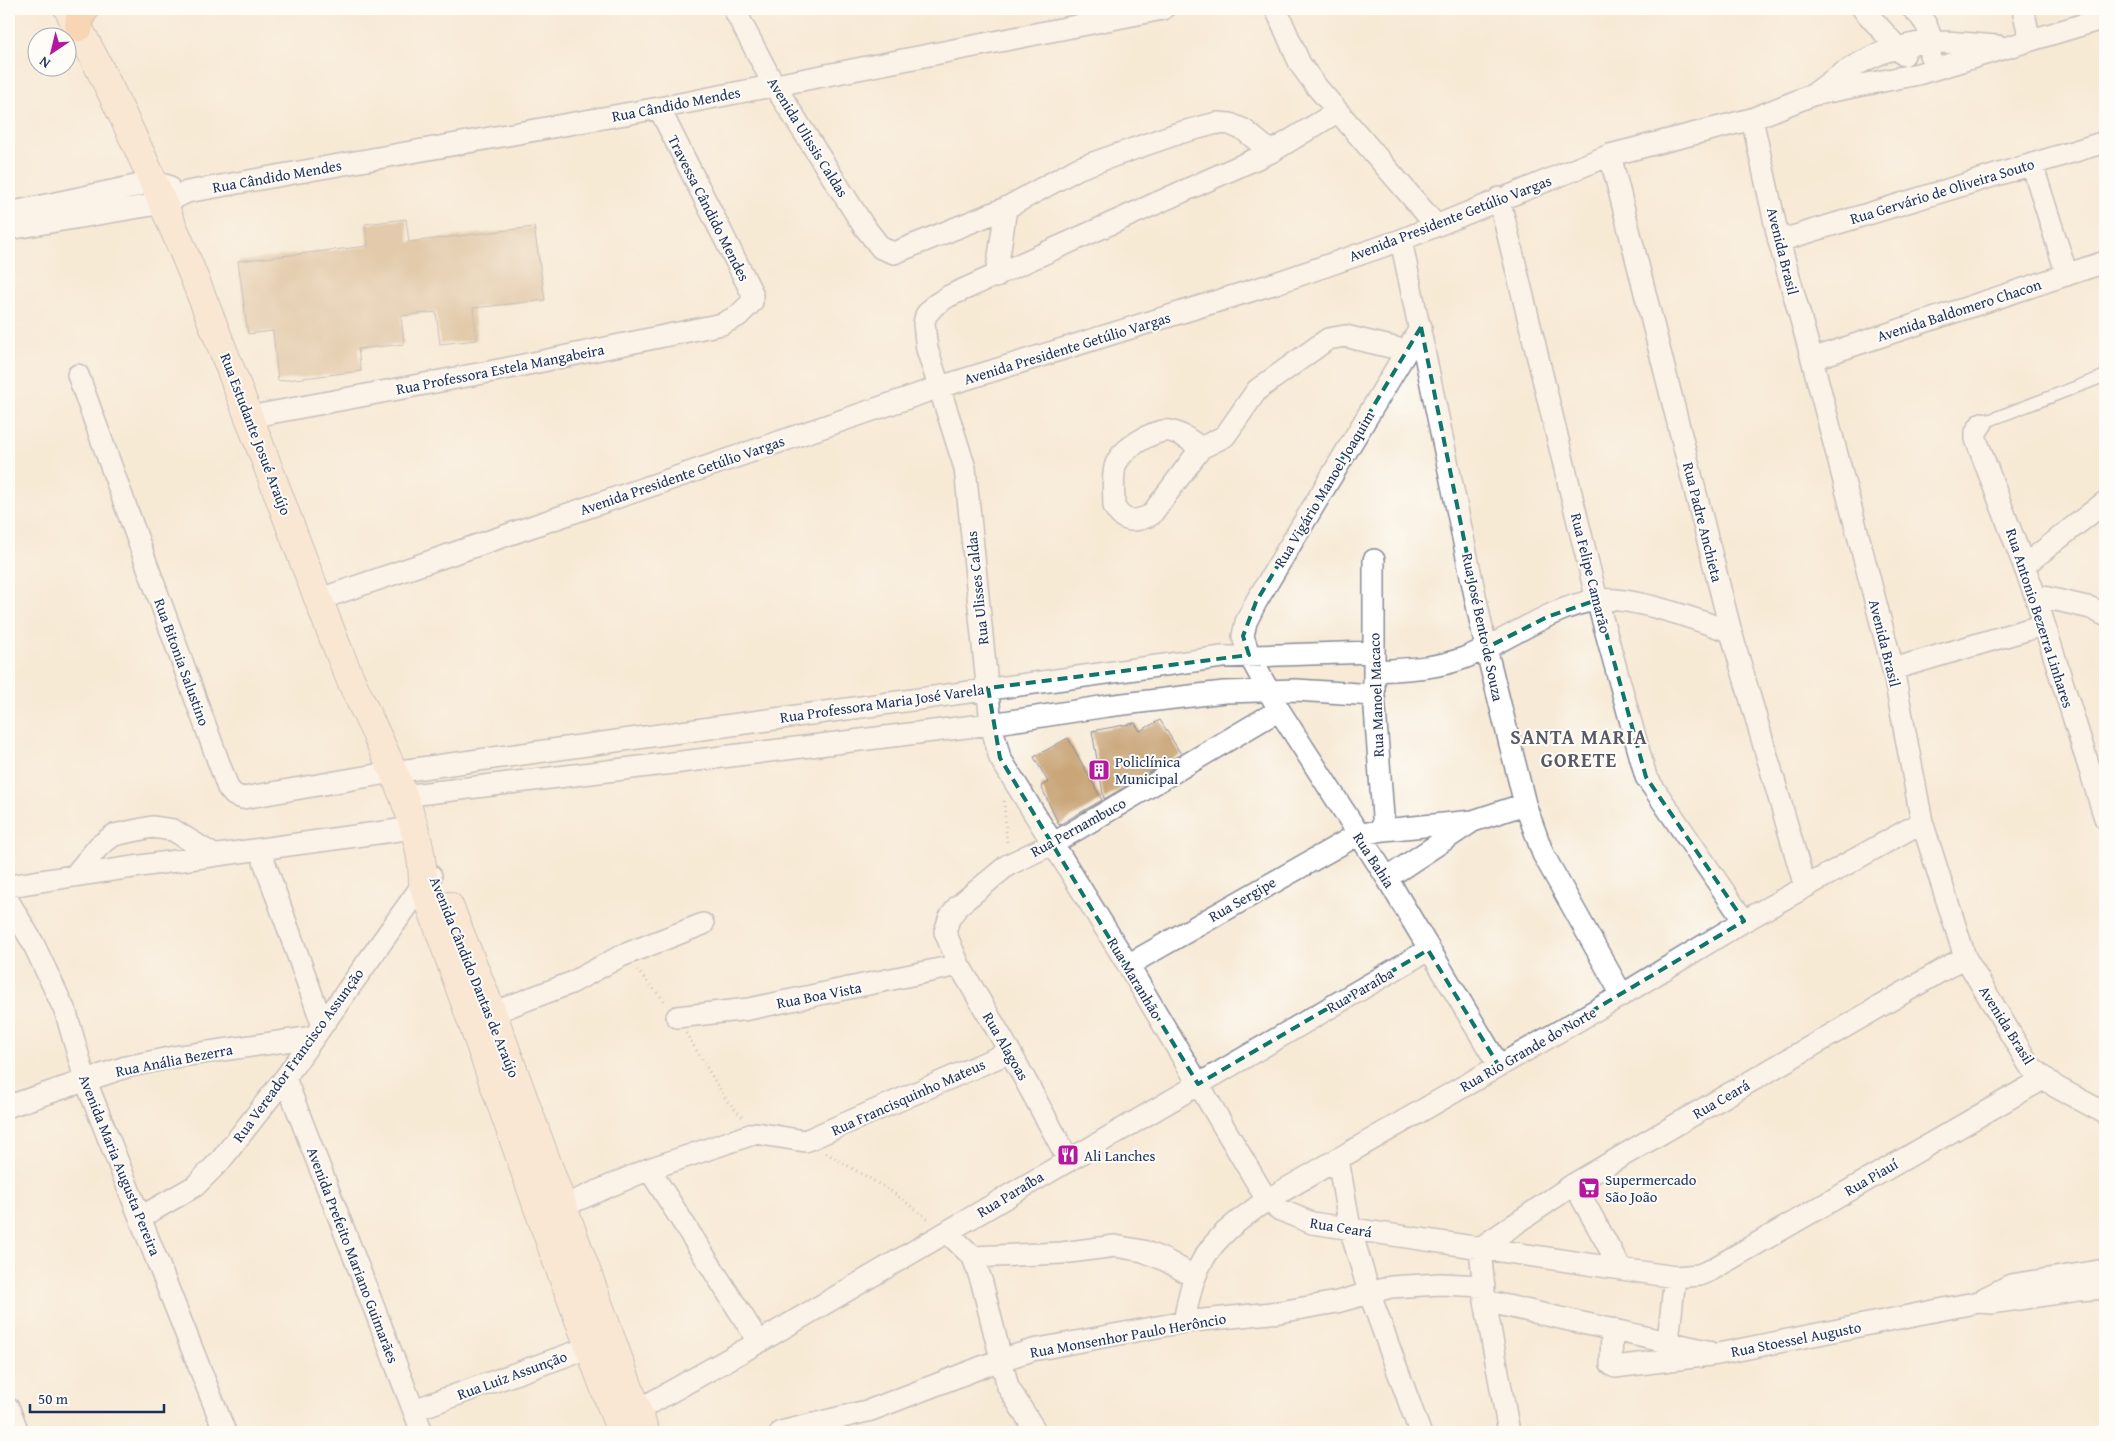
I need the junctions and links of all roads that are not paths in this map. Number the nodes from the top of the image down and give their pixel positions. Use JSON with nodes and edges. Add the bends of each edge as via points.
{"nodes":[{"id":1,"x":734,"y":9,"type":"edge"},
{"id":2,"x":1162,"y":9,"type":"edge"},
{"id":3,"x":1276,"y":9,"type":"edge"},
{"id":4,"x":1862,"y":9,"type":"edge"},
{"id":5,"x":1913,"y":9,"type":"edge"},
{"id":6,"x":2023,"y":9,"type":"edge"},
{"id":7,"x":77,"y":15,"type":"edge"},
{"id":8,"x":2105,"y":18,"type":"edge"},
{"id":9,"x":1932,"y":42,"type":"junction"},
{"id":10,"x":2020,"y":43,"type":"junction"},
{"id":11,"x":1896,"y":46,"type":"junction"},
{"id":12,"x":1921,"y":73,"type":"junction"},
{"id":13,"x":774,"y":85,"type":"junction"},
{"id":14,"x":1812,"y":96,"type":"junction"},
{"id":15,"x":660,"y":108,"type":"junction"},
{"id":16,"x":1337,"y":112,"type":"junction"},
{"id":17,"x":1752,"y":118,"type":"junction"},
{"id":18,"x":2105,"y":142,"type":"edge"},
{"id":19,"x":1271,"y":152,"type":"junction"},
{"id":20,"x":1610,"y":155,"type":"junction"},
{"id":21,"x":2032,"y":164,"type":"junction"},
{"id":22,"x":168,"y":192,"type":"junction"},
{"id":23,"x":1499,"y":198,"type":"junction"},
{"id":24,"x":1006,"y":208,"type":"junction"},
{"id":25,"x":9,"y":213,"type":"edge"},
{"id":26,"x":34,"y":216,"type":"junction"},
{"id":27,"x":1434,"y":224,"type":"junction"},
{"id":28,"x":9,"y":229,"type":"edge"},
{"id":29,"x":1401,"y":240,"type":"junction"},
{"id":30,"x":1778,"y":241,"type":"junction"},
{"id":31,"x":2105,"y":262,"type":"edge"},
{"id":32,"x":2067,"y":275,"type":"junction"},
{"id":33,"x":996,"y":277,"type":"junction"},
{"id":34,"x":747,"y":308,"type":"joint"},
{"id":35,"x":1421,"y":327,"type":"junction"},
{"id":36,"x":1407,"y":351,"type":"junction"},
{"id":37,"x":1812,"y":359,"type":"junction"},
{"id":38,"x":78,"y":375,"type":"dead end"},
{"id":39,"x":2105,"y":376,"type":"edge"},
{"id":40,"x":940,"y":387,"type":"junction"},
{"id":41,"x":249,"y":417,"type":"junction"},
{"id":42,"x":1982,"y":423,"type":"joint"},
{"id":43,"x":1201,"y":448,"type":"junction"},
{"id":44,"x":2105,"y":502,"type":"edge"},
{"id":45,"x":1374,"y":560,"type":"dead end"},
{"id":46,"x":2025,"y":565,"type":"junction"},
{"id":47,"x":2035,"y":595,"type":"junction"},
{"id":48,"x":320,"y":599,"type":"junction"},
{"id":49,"x":1597,"y":600,"type":"junction"},
{"id":50,"x":2105,"y":616,"type":"edge"},
{"id":51,"x":2043,"y":625,"type":"junction"},
{"id":52,"x":1732,"y":632,"type":"junction"},
{"id":53,"x":1486,"y":648,"type":"junction"},
{"id":54,"x":1249,"y":655,"type":"junction"},
{"id":55,"x":1373,"y":661,"type":"junction"},
{"id":56,"x":1893,"y":669,"type":"junction"},
{"id":57,"x":988,"y":688,"type":"junction"},
{"id":58,"x":1269,"y":690,"type":"junction"},
{"id":59,"x":1374,"y":695,"type":"junction"},
{"id":60,"x":1280,"y":710,"type":"junction"},
{"id":61,"x":991,"y":724,"type":"junction"},
{"id":62,"x":1000,"y":758,"type":"joint"},
{"id":63,"x":398,"y":784,"type":"junction"},
{"id":64,"x":1525,"y":804,"type":"junction"},
{"id":65,"x":2105,"y":818,"type":"edge"},
{"id":66,"x":1473,"y":821,"type":"junction"},
{"id":67,"x":1922,"y":822,"type":"junction"},
{"id":68,"x":413,"y":828,"type":"junction"},
{"id":69,"x":1384,"y":830,"type":"junction"},
{"id":70,"x":1358,"y":835,"type":"junction"},
{"id":71,"x":1054,"y":843,"type":"junction"},
{"id":72,"x":260,"y":850,"type":"junction"},
{"id":73,"x":212,"y":854,"type":"junction"},
{"id":74,"x":427,"y":874,"type":"junction"},
{"id":75,"x":75,"y":875,"type":"junction"},
{"id":76,"x":1387,"y":878,"type":"junction"},
{"id":77,"x":9,"y":886,"type":"edge"},
{"id":78,"x":1805,"y":887,"type":"junction"},
{"id":79,"x":9,"y":902,"type":"edge"},
{"id":80,"x":1744,"y":922,"type":"junction"},
{"id":81,"x":703,"y":924,"type":"dead end"},
{"id":82,"x":945,"y":932,"type":"joint"},
{"id":83,"x":1428,"y":950,"type":"junction"},
{"id":84,"x":1965,"y":957,"type":"junction"},
{"id":85,"x":959,"y":965,"type":"junction"},
{"id":86,"x":1128,"y":965,"type":"junction"},
{"id":87,"x":1622,"y":995,"type":"junction"},
{"id":88,"x":482,"y":1017,"type":"junction"},
{"id":89,"x":677,"y":1017,"type":"road end"},
{"id":90,"x":318,"y":1030,"type":"junction"},
{"id":91,"x":1010,"y":1052,"type":"junction"},
{"id":92,"x":1498,"y":1066,"type":"junction"},
{"id":93,"x":285,"y":1078,"type":"junction"},
{"id":94,"x":2043,"y":1078,"type":"junction"},
{"id":95,"x":85,"y":1079,"type":"junction"},
{"id":96,"x":1198,"y":1084,"type":"junction"},
{"id":97,"x":9,"y":1106,"type":"edge"},
{"id":98,"x":515,"y":1112,"type":"junction"},
{"id":99,"x":2105,"y":1113,"type":"edge"},
{"id":100,"x":1068,"y":1159,"type":"junction"},
{"id":101,"x":1338,"y":1159,"type":"junction"},
{"id":102,"x":649,"y":1169,"type":"junction"},
{"id":103,"x":1574,"y":1184,"type":"junction"},
{"id":104,"x":1267,"y":1200,"type":"junction"},
{"id":105,"x":561,"y":1207,"type":"junction"},
{"id":106,"x":141,"y":1217,"type":"junction"},
{"id":107,"x":1350,"y":1228,"type":"junction"},
{"id":108,"x":947,"y":1232,"type":"junction"},
{"id":109,"x":1480,"y":1248,"type":"junction"},
{"id":110,"x":565,"y":1249,"type":"junction"},
{"id":111,"x":973,"y":1257,"type":"junction"},
{"id":112,"x":1621,"y":1269,"type":"junction"},
{"id":113,"x":2105,"y":1270,"type":"edge"},
{"id":114,"x":1699,"y":1275,"type":"joint"},
{"id":115,"x":1195,"y":1276,"type":"junction"},
{"id":116,"x":1675,"y":1277,"type":"junction"},
{"id":117,"x":2063,"y":1284,"type":"junction"},
{"id":118,"x":2105,"y":1288,"type":"edge"},
{"id":119,"x":1369,"y":1292,"type":"junction"},
{"id":120,"x":1484,"y":1293,"type":"junction"},
{"id":121,"x":1184,"y":1322,"type":"junction"},
{"id":122,"x":1612,"y":1330,"type":"junction"},
{"id":123,"x":1668,"y":1341,"type":"junction"},
{"id":124,"x":759,"y":1342,"type":"junction"},
{"id":125,"x":599,"y":1344,"type":"junction"},
{"id":126,"x":1718,"y":1354,"type":"junction"},
{"id":127,"x":1000,"y":1360,"type":"junction"},
{"id":128,"x":9,"y":1409,"type":"edge"},
{"id":129,"x":414,"y":1410,"type":"junction"},
{"id":130,"x":630,"y":1425,"type":"edge"},
{"id":131,"x":18,"y":1432,"type":"edge"},
{"id":132,"x":225,"y":1432,"type":"edge"},
{"id":133,"x":422,"y":1432,"type":"edge"},
{"id":134,"x":781,"y":1432,"type":"edge"},
{"id":135,"x":1036,"y":1432,"type":"edge"},
{"id":136,"x":1420,"y":1432,"type":"edge"},
{"id":137,"x":1509,"y":1432,"type":"edge"}],
"edges":[{"from":1,"to":13,"type":"street","name":"Avenida Ulissis Caldas"},
{"from":2,"to":13,"type":"street","name":"Rua Cândido Mendes"},
{"from":3,"to":16,"type":"street","via":[[1300,64]]},
{"from":4,"to":11,"type":"street"},
{"from":5,"to":9,"type":"street","via":[[1921,16]]},
{"from":6,"to":10,"type":"street"},
{"from":7,"to":22,"type":"main road","name":"Rua Estudante Josué Araújo"},
{"from":8,"to":10,"type":"street","name":"Avenida Presidente Getúlio Vargas"},
{"from":9,"to":10,"type":"street","name":"Avenida Presidente Getúlio Vargas"},
{"from":9,"to":11,"type":"street","name":"Avenida Presidente Getúlio Vargas"},
{"from":9,"to":12,"type":"street"},
{"from":10,"to":12,"type":"street","name":"Avenida Presidente Getúlio Vargas"},
{"from":11,"to":12,"type":"street"},
{"from":11,"to":14,"type":"street","name":"Avenida Presidente Getúlio Vargas","via":[[1837,76]]},
{"from":12,"to":14,"type":"street","name":"Avenida Presidente Getúlio Vargas"},
{"from":13,"to":15,"type":"street","name":"Rua Cândido Mendes"},
{"from":13,"to":24,"type":"street","name":"Avenida Ulissis Caldas","via":[[880,248],[894,254]]},
{"from":14,"to":17,"type":"street","name":"Avenida Presidente Getúlio Vargas"},
{"from":15,"to":22,"type":"street","name":"Rua Cândido Mendes"},
{"from":15,"to":34,"type":"street","name":"Travessa Cândido Mendes","via":[[752,294],[752,302]]},
{"from":16,"to":19,"type":"street"},
{"from":16,"to":27,"type":"street"},
{"from":17,"to":20,"type":"street","name":"Avenida Presidente Getúlio Vargas"},
{"from":17,"to":30,"type":"street","name":"Avenida Brasil"},
{"from":18,"to":21,"type":"street","name":"Rua Gervário de Oliveira Souto"},
{"from":19,"to":24,"type":"street","via":[[1244,130],[1217,123],[1079,168]]},
{"from":19,"to":33,"type":"street"},
{"from":20,"to":23,"type":"street","name":"Avenida Presidente Getúlio Vargas"},
{"from":20,"to":52,"type":"street","name":"Rua Padre Anchieta"},
{"from":21,"to":30,"type":"street","name":"Rua Gervário de Oliveira Souto"},
{"from":21,"to":32,"type":"street"},
{"from":22,"to":26,"type":"street","name":"Rua Cândido Mendes"},
{"from":22,"to":41,"type":"main road","name":"Rua Estudante Josué Araújo"},
{"from":23,"to":27,"type":"street","name":"Avenida Presidente Getúlio Vargas"},
{"from":23,"to":49,"type":"street","name":"Rua Felipe Camarão"},
{"from":24,"to":33,"type":"street"},
{"from":25,"to":26,"type":"street","name":"Rua Cândido Mendes"},
{"from":26,"to":28,"type":"street","name":"Rua Cândido Mendes"},
{"from":27,"to":29,"type":"street","name":"Avenida Presidente Getúlio Vargas"},
{"from":29,"to":35,"type":"street","name":"Rua José Bento de Souza"},
{"from":29,"to":40,"type":"street","name":"Avenida Presidente Getúlio Vargas","via":[[1276,283]]},
{"from":30,"to":37,"type":"street","name":"Avenida Brasil"},
{"from":31,"to":32,"type":"street","name":"Avenida Baldomero Chacon"},
{"from":32,"to":37,"type":"street","name":"Avenida Baldomero Chacon"},
{"from":33,"to":40,"type":"street","name":"Rua Ulisses Caldas","via":[[949,296],[934,305],[926,315],[928,348]]},
{"from":34,"to":41,"type":"street","name":"Rua Professora Estela Mangabeira","via":[[722,324]]},
{"from":35,"to":36,"type":"street","name":"Rua Vigário Manoel Joaquim"},
{"from":35,"to":53,"type":"street","name":"Rua José Bento de Souza"},
{"from":36,"to":43,"type":"street","via":[[1346,336],[1328,339],[1257,390],[1225,436]]},
{"from":36,"to":54,"type":"street","name":"Rua Vigário Manoel Joaquim","via":[[1256,602],[1243,636]]},
{"from":37,"to":56,"type":"street","name":"Avenida Brasil"},
{"from":38,"to":63,"type":"street","name":"Rua Bitonia Salustino","via":[[228,788],[243,798]]},
{"from":39,"to":42,"type":"lane"},
{"from":40,"to":48,"type":"street","name":"Avenida Presidente Getúlio Vargas"},
{"from":40,"to":57,"type":"street","name":"Rua Ulisses Caldas","via":[[965,468]]},
{"from":41,"to":48,"type":"main road","name":"Rua Estudante Josué Araújo"},
{"from":42,"to":46,"type":"street","name":"Rua Antonio Bezerra Linhares","via":[[1976,439]]},
{"from":43,"to":43,"type":"street","via":[[1151,514],[1139,521],[1130,521],[1116,511],[1115,468],[1120,455],[1129,447],[1169,431]]},
{"from":44,"to":46,"type":"street"},
{"from":45,"to":55,"type":"street","name":"Rua Manoel Macaco"},
{"from":46,"to":47,"type":"street","name":"Rua Antonio Bezerra Linhares"},
{"from":47,"to":50,"type":"street","via":[[2091,608]]},
{"from":47,"to":51,"type":"street","name":"Rua Antonio Bezerra Linhares"},
{"from":48,"to":63,"type":"main road","name":"Rua Estudante Josué Araújo","via":[[342,660]]},
{"from":49,"to":52,"type":"street","via":[[1664,610]]},
{"from":49,"to":53,"type":"street","name":"Rua Professora Maria José Varela","via":[[1547,617]]},
{"from":49,"to":80,"type":"street","name":"Rua Felipe Camarão","via":[[1646,777]]},
{"from":51,"to":56,"type":"street"},
{"from":51,"to":65,"type":"street","name":"Rua Antonio Bezerra Linhares"},
{"from":52,"to":78,"type":"street","name":"Rua Padre Anchieta"},
{"from":53,"to":55,"type":"street","name":"Rua Professora Maria José Varela","via":[[1439,666]]},
{"from":53,"to":64,"type":"street","name":"Rua José Bento de Souza"},
{"from":54,"to":55,"type":"street","name":"Rua Professora Maria José Varela"},
{"from":54,"to":57,"type":"street","name":"Rua Professora Maria José Varela"},
{"from":54,"to":58,"type":"street","name":"Rua Bahia"},
{"from":55,"to":59,"type":"street","name":"Rua Manoel Macaco"},
{"from":56,"to":67,"type":"street","name":"Avenida Brasil"},
{"from":57,"to":61,"type":"street","name":"Rua Ulisses Caldas"},
{"from":57,"to":63,"type":"street","name":"Rua Professora Maria José Varela"},
{"from":58,"to":59,"type":"street"},
{"from":58,"to":60,"type":"street","name":"Rua Bahia"},
{"from":58,"to":61,"type":"street","via":[[1107,706]]},
{"from":59,"to":69,"type":"street","name":"Rua Manoel Macaco"},
{"from":60,"to":70,"type":"street","name":"Rua Bahia"},
{"from":60,"to":71,"type":"street","name":"Rua Pernambuco"},
{"from":61,"to":62,"type":"street","name":"Rua Ulisses Caldas"},
{"from":61,"to":63,"type":"street"},
{"from":62,"to":71,"type":"street","name":"Rua Maranhão"},
{"from":63,"to":68,"type":"main road","name":"Rua Estudante Josué Araújo"},
{"from":64,"to":66,"type":"street"},
{"from":64,"to":87,"type":"street","name":"Rua José Bento de Souza","via":[[1543,854]]},
{"from":66,"to":69,"type":"street","name":"Rua Sergipe"},
{"from":66,"to":76,"type":"street"},
{"from":67,"to":78,"type":"street","name":"Rua Rio Grande do Norte"},
{"from":67,"to":84,"type":"street","name":"Avenida Brasil"},
{"from":68,"to":72,"type":"street"},
{"from":68,"to":74,"type":"main road","name":"Rua Estudante Josué Araújo"},
{"from":69,"to":70,"type":"street","name":"Rua Sergipe"},
{"from":70,"to":76,"type":"street","name":"Rua Bahia"},
{"from":70,"to":86,"type":"street","name":"Rua Sergipe"},
{"from":71,"to":82,"type":"street","name":"Rua Pernambuco","via":[[1008,865],[958,906]]},
{"from":71,"to":86,"type":"street","name":"Rua Maranhão"},
{"from":72,"to":73,"type":"street"},
{"from":72,"to":90,"type":"street"},
{"from":73,"to":75,"type":"street"},
{"from":73,"to":75,"type":"street","via":[[173,830],[152,827],[114,835],[99,846]]},
{"from":74,"to":88,"type":"main road","name":"Avenida Cândido Dantas de Araújo"},
{"from":74,"to":90,"type":"street","name":"Rua Vereador Francisco Assunção"},
{"from":75,"to":77,"type":"street"},
{"from":76,"to":83,"type":"street","name":"Rua Bahia"},
{"from":78,"to":80,"type":"street","name":"Rua Rio Grande do Norte"},
{"from":79,"to":95,"type":"street","name":"Avenida Maria Augusta Pereira","via":[[33,943],[66,1013]]},
{"from":80,"to":87,"type":"street","name":"Rua Rio Grande do Norte"},
{"from":81,"to":88,"type":"street","via":[[621,956],[571,983]]},
{"from":82,"to":85,"type":"street","name":"Rua Alagoas"},
{"from":83,"to":92,"type":"street","name":"Rua Bahia"},
{"from":83,"to":96,"type":"street","name":"Rua Paraíba"},
{"from":84,"to":94,"type":"street","name":"Avenida Brasil","via":[[2029,1065]]},
{"from":84,"to":103,"type":"street","name":"Rua Ceará"},
{"from":85,"to":89,"type":"street","name":"Rua Boa Vista","via":[[749,1009]]},
{"from":85,"to":91,"type":"street","name":"Rua Alagoas"},
{"from":86,"to":96,"type":"street","name":"Rua Maranhão"},
{"from":87,"to":92,"type":"street","name":"Rua Rio Grande do Norte"},
{"from":88,"to":98,"type":"main road","name":"Avenida Cândido Dantas de Araújo"},
{"from":90,"to":93,"type":"street","name":"Rua Vereador Francisco Assunção"},
{"from":90,"to":95,"type":"street","name":"Rua Anália Bezerra","via":[[126,1067]]},
{"from":91,"to":100,"type":"street","name":"Rua Alagoas"},
{"from":91,"to":102,"type":"street","name":"Rua Francisquinho Mateus","via":[[805,1141],[756,1133]]},
{"from":92,"to":101,"type":"street","name":"Rua Rio Grande do Norte"},
{"from":93,"to":106,"type":"street","name":"Rua Vereador Francisco Assunção","via":[[221,1160],[195,1186]]},
{"from":93,"to":129,"type":"street","name":"Avenida Prefeito Mariano Guimarães"},
{"from":94,"to":99,"type":"street","name":"Avenida Brasil"},
{"from":94,"to":114,"type":"street","name":"Rua Piauí"},
{"from":95,"to":97,"type":"street","name":"Rua Anália Bezerra"},
{"from":95,"to":106,"type":"street","name":"Avenida Maria Augusta Pereira"},
{"from":96,"to":100,"type":"street","name":"Rua Paraíba"},
{"from":96,"to":104,"type":"street","name":"Rua Maranhão"},
{"from":98,"to":105,"type":"main road","name":"Avenida Cândido Dantas de Araújo"},
{"from":98,"to":110,"type":"main road","name":"Avenida Cândido Dantas de Araújo"},
{"from":100,"to":108,"type":"street","name":"Rua Paraíba"},
{"from":101,"to":104,"type":"street","name":"Rua Rio Grande do Norte"},
{"from":101,"to":107,"type":"street"},
{"from":102,"to":105,"type":"street"},
{"from":102,"to":124,"type":"street"},
{"from":103,"to":109,"type":"street","name":"Rua Ceará"},
{"from":103,"to":112,"type":"street"},
{"from":104,"to":107,"type":"street","name":"Rua Ceará","via":[[1298,1219]]},
{"from":104,"to":115,"type":"street","name":"Rua Rio Grande do Norte","via":[[1224,1232]]},
{"from":105,"to":110,"type":"main road","name":"Avenida Cândido Dantas de Araújo"},
{"from":106,"to":132,"type":"street","name":"Avenida Maria Augusta Pereira"},
{"from":107,"to":109,"type":"street","name":"Rua Ceará"},
{"from":107,"to":119,"type":"street"},
{"from":108,"to":111,"type":"street"},
{"from":108,"to":124,"type":"street","name":"Rua Paraíba"},
{"from":109,"to":112,"type":"street","name":"Rua Ceará"},
{"from":109,"to":120,"type":"street"},
{"from":110,"to":125,"type":"main road","name":"Avenida Cândido Dantas de Araújo"},
{"from":111,"to":115,"type":"street","via":[[1062,1254],[1115,1246],[1143,1251]]},
{"from":111,"to":127,"type":"street"},
{"from":112,"to":116,"type":"street","name":"Rua Ceará"},
{"from":113,"to":117,"type":"street","name":"Rua Stoessel Augusto"},
{"from":114,"to":116,"type":"street","name":"Rua Ceará"},
{"from":115,"to":121,"type":"street","name":"Rua Rio Grande do Norte"},
{"from":116,"to":123,"type":"street"},
{"from":117,"to":118,"type":"street","name":"Rua Stoessel Augusto"},
{"from":117,"to":126,"type":"street","name":"Rua Stoessel Augusto","via":[[2000,1302],[1979,1302]]},
{"from":119,"to":120,"type":"street","name":"Rua Monsenhor Paulo Herôncio","via":[[1440,1284]]},
{"from":119,"to":121,"type":"street","name":"Rua Monsenhor Paulo Herôncio","via":[[1336,1302],[1280,1312]]},
{"from":119,"to":136,"type":"street"},
{"from":120,"to":122,"type":"street","name":"Rua Monsenhor Paulo Herôncio"},
{"from":120,"to":137,"type":"street"},
{"from":121,"to":127,"type":"street","name":"Rua Monsenhor Paulo Herôncio","via":[[1033,1350]]},
{"from":122,"to":123,"type":"street","name":"Rua Monsenhor Paulo Herôncio"},
{"from":122,"to":126,"type":"street","name":"Rua Stoessel Augusto","via":[[1612,1366]]},
{"from":123,"to":126,"type":"street","name":"Rua Monsenhor Paulo Herôncio"},
{"from":124,"to":130,"type":"street","name":"Rua Paraíba"},
{"from":125,"to":129,"type":"street","name":"Rua Luiz Assunção"},
{"from":125,"to":130,"type":"main road","name":"Avenida Cândido Dantas de Araújo"},
{"from":127,"to":134,"type":"street","name":"Rua Monsenhor Paulo Herôncio","via":[[871,1410]]},
{"from":127,"to":135,"type":"street","via":[[1011,1393]]},
{"from":128,"to":131,"type":"street"},
{"from":129,"to":133,"type":"street","name":"Avenida Prefeito Mariano Guimarães"}]}
